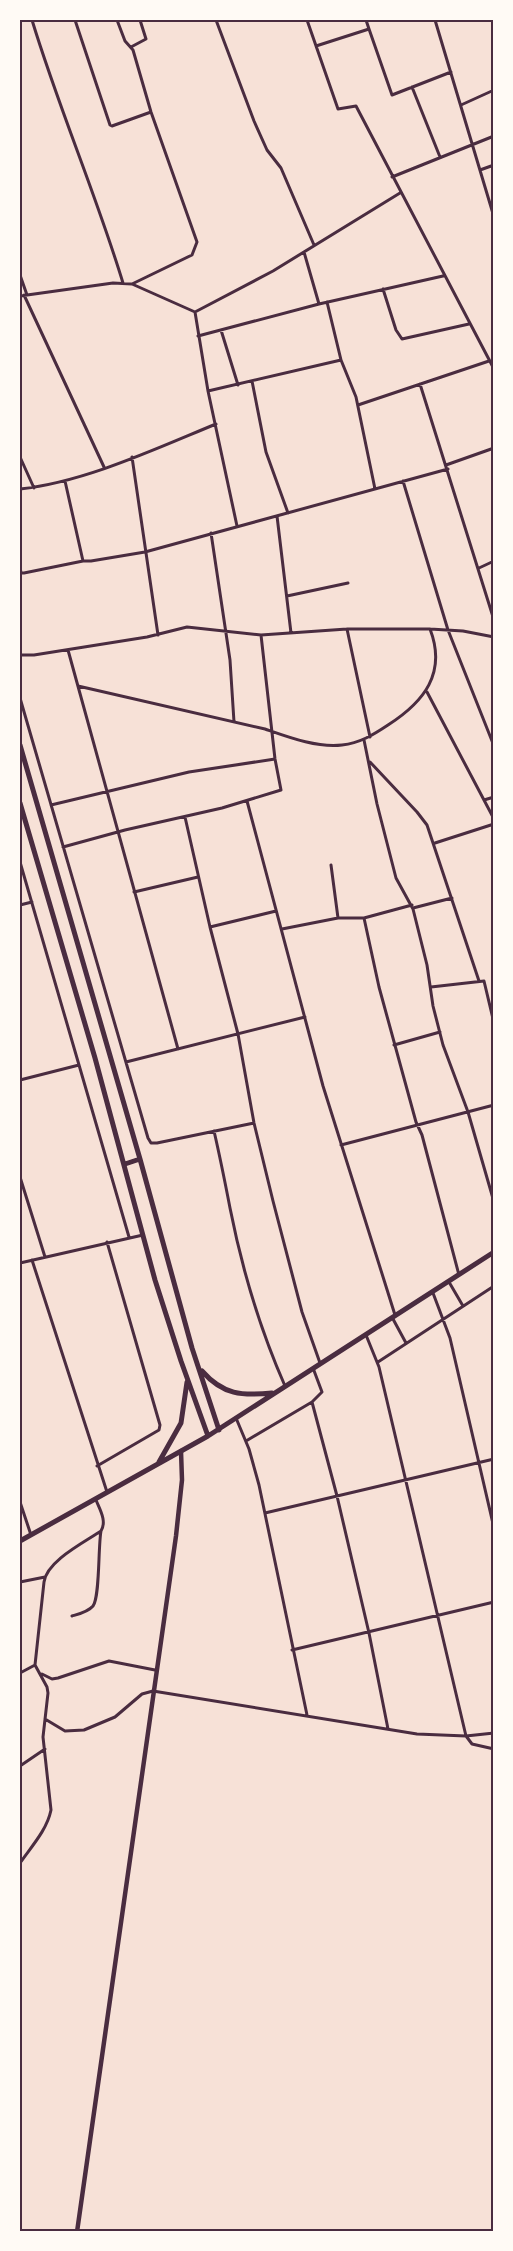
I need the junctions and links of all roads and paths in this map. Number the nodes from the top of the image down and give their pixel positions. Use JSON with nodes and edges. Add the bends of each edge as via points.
{"nodes":[{"id":1,"x":32,"y":20,"type":"edge"},
{"id":2,"x":75,"y":20,"type":"edge"},
{"id":3,"x":117,"y":20,"type":"edge"},
{"id":4,"x":140,"y":20,"type":"edge"},
{"id":5,"x":216,"y":20,"type":"edge"},
{"id":6,"x":307,"y":20,"type":"edge"},
{"id":7,"x":366,"y":20,"type":"edge"},
{"id":8,"x":435,"y":20,"type":"edge"},
{"id":9,"x":369,"y":29,"type":"junction"},
{"id":10,"x":316,"y":46,"type":"junction"},
{"id":11,"x":131,"y":47,"type":"junction"},
{"id":12,"x":451,"y":72,"type":"junction"},
{"id":13,"x":412,"y":87,"type":"junction"},
{"id":14,"x":494,"y":90,"type":"edge"},
{"id":15,"x":461,"y":105,"type":"junction"},
{"id":16,"x":151,"y":112,"type":"junction"},
{"id":17,"x":494,"y":136,"type":"edge"},
{"id":18,"x":472,"y":144,"type":"junction"},
{"id":19,"x":440,"y":157,"type":"junction"},
{"id":20,"x":494,"y":165,"type":"edge"},
{"id":21,"x":480,"y":170,"type":"junction"},
{"id":22,"x":392,"y":177,"type":"junction"},
{"id":23,"x":400,"y":193,"type":"junction"},
{"id":24,"x":494,"y":217,"type":"edge"},
{"id":25,"x":314,"y":245,"type":"junction"},
{"id":26,"x":304,"y":251,"type":"junction"},
{"id":27,"x":20,"y":275,"type":"edge"},
{"id":28,"x":443,"y":276,"type":"junction"},
{"id":29,"x":123,"y":283,"type":"junction"},
{"id":30,"x":132,"y":284,"type":"junction"},
{"id":31,"x":383,"y":289,"type":"junction"},
{"id":32,"x":24,"y":295,"type":"edge"},
{"id":33,"x":327,"y":302,"type":"junction"},
{"id":34,"x":319,"y":304,"type":"junction"},
{"id":35,"x":195,"y":312,"type":"junction"},
{"id":36,"x":469,"y":324,"type":"junction"},
{"id":37,"x":221,"y":330,"type":"junction"},
{"id":38,"x":198,"y":336,"type":"junction"},
{"id":39,"x":341,"y":360,"type":"junction"},
{"id":40,"x":489,"y":361,"type":"junction"},
{"id":41,"x":494,"y":369,"type":"edge"},
{"id":42,"x":252,"y":381,"type":"junction"},
{"id":43,"x":420,"y":384,"type":"junction"},
{"id":44,"x":238,"y":385,"type":"junction"},
{"id":45,"x":208,"y":391,"type":"junction"},
{"id":46,"x":358,"y":405,"type":"junction"},
{"id":47,"x":216,"y":424,"type":"junction"},
{"id":48,"x":494,"y":448,"type":"edge"},
{"id":49,"x":20,"y":457,"type":"edge"},
{"id":50,"x":132,"y":457,"type":"junction"},
{"id":51,"x":104,"y":467,"type":"junction"},
{"id":52,"x":447,"y":467,"type":"junction"},
{"id":53,"x":65,"y":481,"type":"junction"},
{"id":54,"x":402,"y":481,"type":"junction"},
{"id":55,"x":34,"y":488,"type":"junction"},
{"id":56,"x":20,"y":489,"type":"edge"},
{"id":57,"x":375,"y":489,"type":"junction"},
{"id":58,"x":288,"y":513,"type":"junction"},
{"id":59,"x":277,"y":516,"type":"junction"},
{"id":60,"x":237,"y":526,"type":"junction"},
{"id":61,"x":211,"y":533,"type":"junction"},
{"id":62,"x":145,"y":552,"type":"junction"},
{"id":63,"x":82,"y":561,"type":"junction"},
{"id":64,"x":494,"y":561,"type":"edge"},
{"id":65,"x":20,"y":567,"type":"edge"},
{"id":66,"x":478,"y":569,"type":"junction"},
{"id":67,"x":348,"y":584,"type":"dead end"},
{"id":68,"x":287,"y":596,"type":"junction"},
{"id":69,"x":494,"y":620,"type":"edge"},
{"id":70,"x":347,"y":629,"type":"junction"},
{"id":71,"x":430,"y":629,"type":"junction"},
{"id":72,"x":448,"y":630,"type":"junction"},
{"id":73,"x":226,"y":633,"type":"junction"},
{"id":74,"x":291,"y":633,"type":"junction"},
{"id":75,"x":158,"y":635,"type":"junction"},
{"id":76,"x":261,"y":635,"type":"junction"},
{"id":77,"x":494,"y":637,"type":"edge"},
{"id":78,"x":68,"y":650,"type":"junction"},
{"id":79,"x":20,"y":655,"type":"edge"},
{"id":80,"x":78,"y":686,"type":"junction"},
{"id":81,"x":427,"y":692,"type":"junction"},
{"id":82,"x":20,"y":698,"type":"edge"},
{"id":83,"x":234,"y":722,"type":"junction"},
{"id":84,"x":273,"y":731,"type":"junction"},
{"id":85,"x":370,"y":737,"type":"junction"},
{"id":86,"x":364,"y":740,"type":"junction"},
{"id":87,"x":20,"y":745,"type":"edge"},
{"id":88,"x":494,"y":746,"type":"edge"},
{"id":89,"x":275,"y":759,"type":"junction"},
{"id":90,"x":369,"y":760,"type":"junction"},
{"id":91,"x":106,"y":793,"type":"junction"},
{"id":92,"x":494,"y":797,"type":"edge"},
{"id":93,"x":484,"y":800,"type":"junction"},
{"id":94,"x":247,"y":801,"type":"junction"},
{"id":95,"x":20,"y":803,"type":"edge"},
{"id":96,"x":51,"y":805,"type":"junction"},
{"id":97,"x":185,"y":817,"type":"junction"},
{"id":98,"x":494,"y":819,"type":"edge"},
{"id":99,"x":494,"y":824,"type":"edge"},
{"id":100,"x":117,"y":832,"type":"junction"},
{"id":101,"x":434,"y":843,"type":"junction"},
{"id":102,"x":63,"y":848,"type":"junction"},
{"id":103,"x":20,"y":862,"type":"edge"},
{"id":104,"x":331,"y":865,"type":"dead end"},
{"id":105,"x":198,"y":877,"type":"junction"},
{"id":106,"x":134,"y":892,"type":"junction"},
{"id":107,"x":452,"y":898,"type":"junction"},
{"id":108,"x":32,"y":902,"type":"junction"},
{"id":109,"x":20,"y":905,"type":"edge"},
{"id":110,"x":412,"y":907,"type":"junction"},
{"id":111,"x":276,"y":911,"type":"junction"},
{"id":112,"x":338,"y":918,"type":"junction"},
{"id":113,"x":364,"y":918,"type":"junction"},
{"id":114,"x":210,"y":927,"type":"junction"},
{"id":115,"x":281,"y":929,"type":"junction"},
{"id":116,"x":479,"y":981,"type":"junction"},
{"id":117,"x":430,"y":987,"type":"junction"},
{"id":118,"x":305,"y":1017,"type":"junction"},
{"id":119,"x":494,"y":1023,"type":"edge"},
{"id":120,"x":440,"y":1032,"type":"junction"},
{"id":121,"x":238,"y":1034,"type":"junction"},
{"id":122,"x":394,"y":1044,"type":"junction"},
{"id":123,"x":178,"y":1049,"type":"junction"},
{"id":124,"x":126,"y":1062,"type":"junction"},
{"id":125,"x":79,"y":1065,"type":"junction"},
{"id":126,"x":20,"y":1080,"type":"edge"},
{"id":127,"x":494,"y":1105,"type":"edge"},
{"id":128,"x":468,"y":1112,"type":"junction"},
{"id":129,"x":254,"y":1123,"type":"junction"},
{"id":130,"x":418,"y":1126,"type":"junction"},
{"id":131,"x":214,"y":1131,"type":"junction"},
{"id":132,"x":341,"y":1145,"type":"junction"},
{"id":133,"x":140,"y":1159,"type":"junction"},
{"id":134,"x":125,"y":1164,"type":"junction"},
{"id":135,"x":20,"y":1177,"type":"edge"},
{"id":136,"x":494,"y":1202,"type":"edge"},
{"id":137,"x":143,"y":1235,"type":"junction"},
{"id":138,"x":129,"y":1238,"type":"junction"},
{"id":139,"x":107,"y":1242,"type":"junction"},
{"id":140,"x":494,"y":1252,"type":"edge"},
{"id":141,"x":45,"y":1257,"type":"junction"},
{"id":142,"x":32,"y":1260,"type":"junction"},
{"id":143,"x":20,"y":1263,"type":"edge"},
{"id":144,"x":459,"y":1275,"type":"junction"},
{"id":145,"x":449,"y":1282,"type":"junction"},
{"id":146,"x":494,"y":1286,"type":"edge"},
{"id":147,"x":433,"y":1293,"type":"junction"},
{"id":148,"x":462,"y":1306,"type":"junction"},
{"id":149,"x":394,"y":1316,"type":"junction"},
{"id":150,"x":444,"y":1318,"type":"junction"},
{"id":151,"x":366,"y":1335,"type":"junction"},
{"id":152,"x":406,"y":1343,"type":"junction"},
{"id":153,"x":378,"y":1362,"type":"junction"},
{"id":154,"x":320,"y":1364,"type":"junction"},
{"id":155,"x":199,"y":1368,"type":"junction"},
{"id":156,"x":313,"y":1368,"type":"junction"},
{"id":157,"x":187,"y":1380,"type":"junction"},
{"id":158,"x":285,"y":1386,"type":"junction"},
{"id":159,"x":274,"y":1393,"type":"junction"},
{"id":160,"x":312,"y":1402,"type":"junction"},
{"id":161,"x":236,"y":1418,"type":"junction"},
{"id":162,"x":219,"y":1430,"type":"junction"},
{"id":163,"x":208,"y":1436,"type":"junction"},
{"id":164,"x":246,"y":1441,"type":"junction"},
{"id":165,"x":181,"y":1451,"type":"junction"},
{"id":166,"x":494,"y":1459,"type":"edge"},
{"id":167,"x":158,"y":1463,"type":"junction"},
{"id":168,"x":478,"y":1463,"type":"junction"},
{"id":169,"x":97,"y":1466,"type":"junction"},
{"id":170,"x":407,"y":1479,"type":"junction"},
{"id":171,"x":107,"y":1494,"type":"junction"},
{"id":172,"x":337,"y":1496,"type":"junction"},
{"id":173,"x":96,"y":1500,"type":"junction"},
{"id":174,"x":20,"y":1502,"type":"edge"},
{"id":175,"x":265,"y":1513,"type":"junction"},
{"id":176,"x":494,"y":1528,"type":"edge"},
{"id":177,"x":101,"y":1531,"type":"junction"},
{"id":178,"x":31,"y":1535,"type":"junction"},
{"id":179,"x":20,"y":1542,"type":"edge"},
{"id":180,"x":45,"y":1577,"type":"junction"},
{"id":181,"x":20,"y":1582,"type":"edge"},
{"id":182,"x":494,"y":1602,"type":"edge"},
{"id":183,"x":72,"y":1616,"type":"dead end"},
{"id":184,"x":439,"y":1616,"type":"junction"},
{"id":185,"x":369,"y":1633,"type":"junction"},
{"id":186,"x":292,"y":1650,"type":"junction"},
{"id":187,"x":35,"y":1665,"type":"junction"},
{"id":188,"x":156,"y":1670,"type":"junction"},
{"id":189,"x":20,"y":1673,"type":"edge"},
{"id":190,"x":40,"y":1674,"type":"junction"},
{"id":191,"x":153,"y":1691,"type":"junction"},
{"id":192,"x":307,"y":1715,"type":"junction"},
{"id":193,"x":45,"y":1719,"type":"junction"},
{"id":194,"x":388,"y":1729,"type":"junction"},
{"id":195,"x":494,"y":1733,"type":"edge"},
{"id":196,"x":466,"y":1736,"type":"junction"},
{"id":197,"x":45,"y":1749,"type":"junction"},
{"id":198,"x":494,"y":1749,"type":"edge"},
{"id":199,"x":20,"y":1766,"type":"edge"},
{"id":200,"x":20,"y":1863,"type":"edge"},
{"id":201,"x":77,"y":2232,"type":"edge"}],
"edges":[{"from":1,"to":29,"type":"street"},
{"from":2,"to":16,"type":"street","via":[[110,125]]},
{"from":3,"to":11,"type":"street"},
{"from":4,"to":11,"type":"street","via":[[146,39]]},
{"from":5,"to":25,"type":"street","via":[[257,128],[281,168]]},
{"from":6,"to":10,"type":"street"},
{"from":7,"to":9,"type":"street"},
{"from":8,"to":12,"type":"street"},
{"from":9,"to":10,"type":"street"},
{"from":9,"to":13,"type":"street","via":[[392,95]]},
{"from":10,"to":22,"type":"street","via":[[338,109],[356,106]]},
{"from":11,"to":16,"type":"street"},
{"from":12,"to":13,"type":"street"},
{"from":12,"to":15,"type":"street"},
{"from":13,"to":19,"type":"street"},
{"from":14,"to":15,"type":"street"},
{"from":15,"to":18,"type":"street"},
{"from":16,"to":30,"type":"street","via":[[197,246],[192,255]]},
{"from":17,"to":18,"type":"street"},
{"from":18,"to":19,"type":"street"},
{"from":18,"to":21,"type":"street"},
{"from":19,"to":22,"type":"street"},
{"from":20,"to":21,"type":"street"},
{"from":21,"to":24,"type":"street"},
{"from":22,"to":23,"type":"street"},
{"from":23,"to":25,"type":"street"},
{"from":23,"to":28,"type":"street"},
{"from":25,"to":26,"type":"street"},
{"from":26,"to":34,"type":"street"},
{"from":26,"to":35,"type":"street","via":[[243,289]]},
{"from":27,"to":32,"type":"street"},
{"from":28,"to":31,"type":"street"},
{"from":28,"to":36,"type":"street"},
{"from":29,"to":30,"type":"street"},
{"from":29,"to":32,"type":"street"},
{"from":30,"to":35,"type":"street"},
{"from":31,"to":33,"type":"street"},
{"from":31,"to":36,"type":"street","via":[[402,339]]},
{"from":32,"to":51,"type":"street"},
{"from":33,"to":34,"type":"street"},
{"from":33,"to":39,"type":"street"},
{"from":34,"to":37,"type":"street"},
{"from":35,"to":38,"type":"street"},
{"from":36,"to":40,"type":"street"},
{"from":37,"to":38,"type":"street"},
{"from":37,"to":44,"type":"street"},
{"from":38,"to":45,"type":"street"},
{"from":39,"to":42,"type":"street"},
{"from":39,"to":46,"type":"street"},
{"from":40,"to":41,"type":"street"},
{"from":40,"to":43,"type":"street"},
{"from":42,"to":44,"type":"street"},
{"from":42,"to":58,"type":"street","via":[[266,452]]},
{"from":43,"to":46,"type":"street"},
{"from":43,"to":52,"type":"street"},
{"from":44,"to":45,"type":"street"},
{"from":45,"to":47,"type":"street"},
{"from":46,"to":57,"type":"street"},
{"from":47,"to":50,"type":"street"},
{"from":47,"to":60,"type":"street"},
{"from":48,"to":52,"type":"street"},
{"from":49,"to":55,"type":"street"},
{"from":50,"to":51,"type":"street"},
{"from":50,"to":62,"type":"street"},
{"from":51,"to":53,"type":"street"},
{"from":52,"to":54,"type":"street"},
{"from":52,"to":66,"type":"street"},
{"from":53,"to":55,"type":"street"},
{"from":53,"to":63,"type":"street"},
{"from":54,"to":57,"type":"street"},
{"from":54,"to":72,"type":"street"},
{"from":55,"to":56,"type":"street"},
{"from":57,"to":58,"type":"street"},
{"from":58,"to":59,"type":"street"},
{"from":59,"to":60,"type":"street"},
{"from":59,"to":68,"type":"street"},
{"from":60,"to":61,"type":"street"},
{"from":61,"to":62,"type":"street"},
{"from":61,"to":73,"type":"street"},
{"from":62,"to":63,"type":"street"},
{"from":62,"to":75,"type":"street"},
{"from":63,"to":65,"type":"street","via":[[24,573]]},
{"from":64,"to":66,"type":"street"},
{"from":66,"to":69,"type":"street"},
{"from":67,"to":68,"type":"street"},
{"from":68,"to":74,"type":"street"},
{"from":70,"to":71,"type":"street"},
{"from":70,"to":74,"type":"street"},
{"from":70,"to":85,"type":"street"},
{"from":71,"to":72,"type":"street"},
{"from":71,"to":81,"type":"street","via":[[436,653]]},
{"from":72,"to":77,"type":"street"},
{"from":72,"to":88,"type":"street"},
{"from":73,"to":75,"type":"street","via":[[186,627]]},
{"from":73,"to":76,"type":"street"},
{"from":73,"to":83,"type":"street"},
{"from":74,"to":76,"type":"street"},
{"from":75,"to":78,"type":"street"},
{"from":76,"to":84,"type":"street"},
{"from":78,"to":79,"type":"street"},
{"from":78,"to":80,"type":"street"},
{"from":80,"to":83,"type":"street"},
{"from":80,"to":91,"type":"street"},
{"from":81,"to":85,"type":"street","via":[[411,709]]},
{"from":81,"to":93,"type":"street"},
{"from":82,"to":96,"type":"street"},
{"from":83,"to":84,"type":"street"},
{"from":84,"to":86,"type":"street","via":[[338,746]]},
{"from":84,"to":89,"type":"street"},
{"from":85,"to":86,"type":"street"},
{"from":86,"to":90,"type":"street"},
{"from":87,"to":133,"type":"highway"},
{"from":89,"to":91,"type":"street","via":[[189,772]]},
{"from":89,"to":94,"type":"street","via":[[281,790]]},
{"from":90,"to":101,"type":"street","via":[[421,816]]},
{"from":90,"to":110,"type":"street","via":[[396,878]]},
{"from":91,"to":96,"type":"street"},
{"from":91,"to":100,"type":"street"},
{"from":92,"to":93,"type":"street"},
{"from":93,"to":98,"type":"street"},
{"from":94,"to":97,"type":"street"},
{"from":94,"to":111,"type":"street"},
{"from":95,"to":134,"type":"highway"},
{"from":96,"to":102,"type":"street"},
{"from":97,"to":100,"type":"street"},
{"from":97,"to":105,"type":"street"},
{"from":99,"to":101,"type":"street"},
{"from":100,"to":102,"type":"street"},
{"from":100,"to":106,"type":"street"},
{"from":101,"to":107,"type":"street"},
{"from":102,"to":124,"type":"street"},
{"from":103,"to":108,"type":"street"},
{"from":104,"to":112,"type":"street"},
{"from":105,"to":106,"type":"street"},
{"from":105,"to":114,"type":"street"},
{"from":106,"to":123,"type":"street"},
{"from":107,"to":110,"type":"street"},
{"from":107,"to":116,"type":"street"},
{"from":108,"to":109,"type":"street"},
{"from":108,"to":125,"type":"street"},
{"from":110,"to":113,"type":"street"},
{"from":110,"to":117,"type":"street"},
{"from":111,"to":114,"type":"street"},
{"from":111,"to":115,"type":"street"},
{"from":112,"to":113,"type":"street"},
{"from":112,"to":115,"type":"street"},
{"from":113,"to":122,"type":"street"},
{"from":114,"to":121,"type":"street"},
{"from":115,"to":118,"type":"street"},
{"from":116,"to":117,"type":"street"},
{"from":116,"to":119,"type":"street","via":[[486,983]]},
{"from":117,"to":120,"type":"street"},
{"from":118,"to":121,"type":"street"},
{"from":118,"to":132,"type":"street"},
{"from":120,"to":122,"type":"street"},
{"from":120,"to":128,"type":"street"},
{"from":121,"to":123,"type":"street"},
{"from":121,"to":129,"type":"street"},
{"from":122,"to":130,"type":"street"},
{"from":123,"to":124,"type":"street"},
{"from":124,"to":131,"type":"street","via":[[151,1143]]},
{"from":125,"to":126,"type":"street"},
{"from":125,"to":138,"type":"street"},
{"from":127,"to":128,"type":"street"},
{"from":128,"to":130,"type":"street"},
{"from":128,"to":136,"type":"street"},
{"from":129,"to":131,"type":"street"},
{"from":129,"to":154,"type":"street","via":[[293,1279]]},
{"from":130,"to":132,"type":"street"},
{"from":130,"to":144,"type":"street"},
{"from":131,"to":158,"type":"street","via":[[251,1293]]},
{"from":132,"to":149,"type":"street"},
{"from":133,"to":134,"type":"highway"},
{"from":133,"to":155,"type":"highway"},
{"from":134,"to":137,"type":"highway"},
{"from":135,"to":141,"type":"street"},
{"from":137,"to":138,"type":"street"},
{"from":137,"to":157,"type":"highway"},
{"from":138,"to":139,"type":"street"},
{"from":139,"to":141,"type":"street"},
{"from":139,"to":169,"type":"street","via":[[160,1425],[159,1430]]},
{"from":140,"to":144,"type":"highway"},
{"from":141,"to":142,"type":"street"},
{"from":142,"to":143,"type":"street"},
{"from":142,"to":169,"type":"street"},
{"from":144,"to":145,"type":"highway"},
{"from":145,"to":147,"type":"highway"},
{"from":145,"to":148,"type":"street"},
{"from":146,"to":148,"type":"street"},
{"from":147,"to":149,"type":"highway"},
{"from":147,"to":150,"type":"street"},
{"from":148,"to":150,"type":"street"},
{"from":149,"to":151,"type":"highway"},
{"from":149,"to":152,"type":"street"},
{"from":150,"to":152,"type":"street"},
{"from":150,"to":168,"type":"street"},
{"from":151,"to":153,"type":"street"},
{"from":151,"to":154,"type":"highway"},
{"from":152,"to":153,"type":"street"},
{"from":153,"to":170,"type":"street"},
{"from":154,"to":156,"type":"highway"},
{"from":155,"to":159,"type":"highway","via":[[224,1390]]},
{"from":155,"to":162,"type":"highway"},
{"from":156,"to":158,"type":"highway"},
{"from":156,"to":160,"type":"street","via":[[322,1392]]},
{"from":157,"to":163,"type":"highway"},
{"from":157,"to":167,"type":"highway","via":[[181,1423]]},
{"from":158,"to":159,"type":"highway"},
{"from":159,"to":161,"type":"highway"},
{"from":160,"to":164,"type":"street"},
{"from":160,"to":172,"type":"street"},
{"from":161,"to":162,"type":"highway"},
{"from":161,"to":164,"type":"street"},
{"from":162,"to":163,"type":"highway"},
{"from":163,"to":165,"type":"highway"},
{"from":164,"to":175,"type":"street"},
{"from":165,"to":167,"type":"highway"},
{"from":165,"to":188,"type":"street","via":[[176,1536]]},
{"from":166,"to":168,"type":"street"},
{"from":167,"to":171,"type":"highway"},
{"from":168,"to":170,"type":"street"},
{"from":168,"to":176,"type":"street"},
{"from":169,"to":171,"type":"street"},
{"from":170,"to":172,"type":"street"},
{"from":170,"to":184,"type":"street"},
{"from":171,"to":173,"type":"highway"},
{"from":172,"to":175,"type":"street"},
{"from":172,"to":185,"type":"street"},
{"from":173,"to":177,"type":"street","via":[[104,1523]]},
{"from":173,"to":178,"type":"highway"},
{"from":174,"to":178,"type":"street"},
{"from":175,"to":186,"type":"street"},
{"from":177,"to":180,"type":"street","via":[[51,1565]]},
{"from":177,"to":183,"type":"street","via":[[96,1601],[88,1610]]},
{"from":178,"to":179,"type":"highway"},
{"from":180,"to":181,"type":"street"},
{"from":180,"to":187,"type":"street"},
{"from":182,"to":184,"type":"street"},
{"from":184,"to":185,"type":"street"},
{"from":184,"to":196,"type":"street"},
{"from":185,"to":186,"type":"street"},
{"from":185,"to":194,"type":"street"},
{"from":186,"to":192,"type":"street"},
{"from":187,"to":189,"type":"street"},
{"from":187,"to":190,"type":"street"},
{"from":188,"to":190,"type":"street","via":[[108,1661],[58,1678]]},
{"from":188,"to":191,"type":"street"},
{"from":190,"to":193,"type":"street","via":[[48,1693]]},
{"from":191,"to":192,"type":"street"},
{"from":191,"to":193,"type":"street","via":[[142,1694],[115,1717],[84,1730],[65,1731]]},
{"from":191,"to":201,"type":"street"},
{"from":192,"to":194,"type":"street"},
{"from":193,"to":197,"type":"street"},
{"from":194,"to":196,"type":"street"},
{"from":195,"to":196,"type":"street"},
{"from":196,"to":198,"type":"street","via":[[472,1744]]},
{"from":197,"to":199,"type":"street"},
{"from":197,"to":200,"type":"street","via":[[49,1819]]}]}
